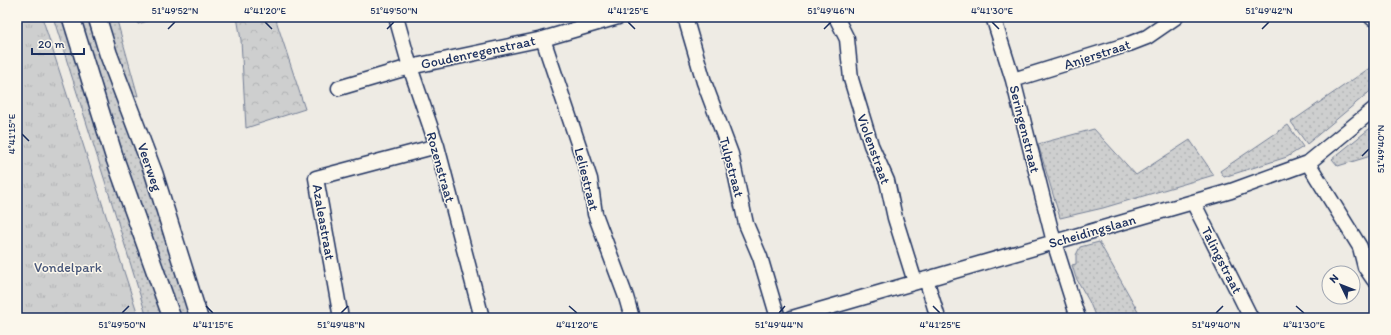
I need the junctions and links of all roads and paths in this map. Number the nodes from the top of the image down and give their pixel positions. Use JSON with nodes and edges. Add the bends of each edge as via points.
{"nodes":[{"id":1,"x":71,"y":17,"type":"edge"},
{"id":2,"x":97,"y":17,"type":"edge"},
{"id":3,"x":396,"y":17,"type":"edge"},
{"id":4,"x":618,"y":17,"type":"edge"},
{"id":5,"x":685,"y":17,"type":"edge"},
{"id":6,"x":836,"y":17,"type":"edge"},
{"id":7,"x":993,"y":17,"type":"edge"},
{"id":8,"x":1176,"y":17,"type":"edge"},
{"id":9,"x":543,"y":39,"type":"junction"},
{"id":10,"x":410,"y":67,"type":"junction"},
{"id":11,"x":1013,"y":80,"type":"junction"},
{"id":12,"x":339,"y":88,"type":"dead end"},
{"id":13,"x":1374,"y":109,"type":"edge"},
{"id":14,"x":437,"y":146,"type":"junction"},
{"id":15,"x":1308,"y":163,"type":"junction"},
{"id":16,"x":1193,"y":202,"type":"junction"},
{"id":17,"x":1054,"y":242,"type":"junction"},
{"id":18,"x":1374,"y":280,"type":"edge"},
{"id":19,"x":920,"y":281,"type":"junction"},
{"id":20,"x":172,"y":318,"type":"edge"},
{"id":21,"x":199,"y":318,"type":"edge"},
{"id":22,"x":341,"y":318,"type":"edge"},
{"id":23,"x":482,"y":318,"type":"edge"},
{"id":24,"x":632,"y":318,"type":"edge"},
{"id":25,"x":778,"y":318,"type":"edge"},
{"id":26,"x":793,"y":318,"type":"edge"},
{"id":27,"x":938,"y":318,"type":"edge"},
{"id":28,"x":1078,"y":318,"type":"edge"},
{"id":29,"x":1251,"y":318,"type":"edge"}],
"edges":[{"from":1,"to":20,"type":"street","via":[[114,158]]},
{"from":2,"to":21,"type":"street","name":"Veerweg","via":[[154,174]]},
{"from":3,"to":10,"type":"street","name":"Rozenstraat"},
{"from":4,"to":9,"type":"street","name":"Goudenregenstraat"},
{"from":5,"to":25,"type":"street","name":"Tulpstraat","via":[[704,82],[731,154],[746,224],[760,257]]},
{"from":6,"to":19,"type":"street","name":"Violenstraat","via":[[847,39],[851,79],[871,145],[887,181],[895,218]]},
{"from":7,"to":11,"type":"street","name":"Seringenstraat"},
{"from":8,"to":11,"type":"street","name":"Anjerstraat","via":[[1147,37],[1129,44]]},
{"from":9,"to":10,"type":"street","name":"Goudenregenstraat"},
{"from":9,"to":24,"type":"street","name":"Leliestraat","via":[[590,179],[595,214]]},
{"from":10,"to":12,"type":"street","name":"Goudenregenstraat"},
{"from":10,"to":14,"type":"street","name":"Rozenstraat"},
{"from":11,"to":17,"type":"street","name":"Seringenstraat"},
{"from":13,"to":15,"type":"street","name":"Scheidingslaan"},
{"from":14,"to":22,"type":"street","name":"Azaleastraat","via":[[316,178]]},
{"from":14,"to":23,"type":"street","name":"Rozenstraat"},
{"from":15,"to":16,"type":"street","name":"Scheidingslaan"},
{"from":15,"to":18,"type":"street","via":[[1360,247],[1365,267]]},
{"from":16,"to":17,"type":"street","name":"Scheidingslaan"},
{"from":16,"to":29,"type":"street","name":"Talingstraat"},
{"from":17,"to":19,"type":"street","name":"Scheidingslaan"},
{"from":17,"to":28,"type":"street","name":"Seringenstraat"},
{"from":19,"to":26,"type":"street","name":"Scheidingslaan"},
{"from":19,"to":27,"type":"street","name":"Violenstraat"}]}
